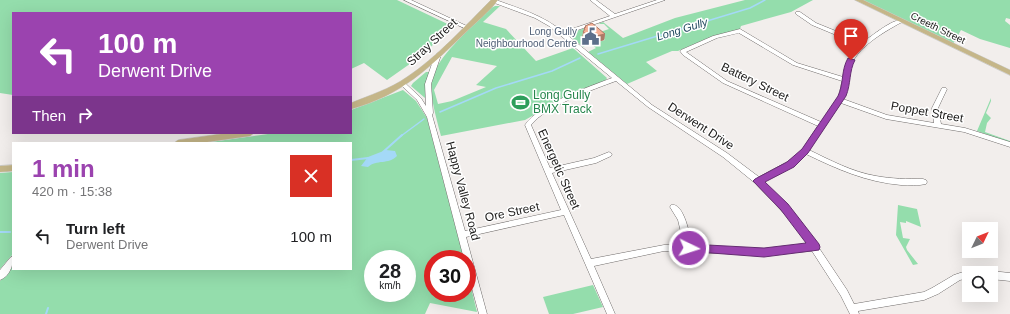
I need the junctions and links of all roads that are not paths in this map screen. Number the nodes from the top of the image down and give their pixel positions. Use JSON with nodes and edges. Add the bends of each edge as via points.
{"nodes":[{"id":1,"x":407,"y":0,"type":"edge"},
{"id":2,"x":494,"y":0,"type":"edge"},
{"id":3,"x":594,"y":0,"type":"edge"},
{"id":4,"x":662,"y":0,"type":"edge"},
{"id":5,"x":858,"y":0,"type":"edge"},
{"id":6,"x":798,"y":13,"type":"dead end"},
{"id":7,"x":614,"y":16,"type":"junction"},
{"id":8,"x":900,"y":21,"type":"junction"},
{"id":9,"x":466,"y":27,"type":"junction"},
{"id":10,"x":562,"y":34,"type":"junction"},
{"id":11,"x":865,"y":45,"type":"junction"},
{"id":12,"x":438,"y":55,"type":"junction"},
{"id":13,"x":1010,"y":72,"type":"edge"},
{"id":14,"x":616,"y":79,"type":"junction"},
{"id":15,"x":846,"y":80,"type":"junction"},
{"id":16,"x":403,"y":84,"type":"junction"},
{"id":17,"x":944,"y":88,"type":"dead end"},
{"id":18,"x":840,"y":100,"type":"junction"},
{"id":19,"x":352,"y":106,"type":"edge"},
{"id":20,"x":430,"y":117,"type":"junction"},
{"id":21,"x":822,"y":125,"type":"junction"},
{"id":22,"x":938,"y":126,"type":"junction"},
{"id":23,"x":243,"y":134,"type":"edge"},
{"id":24,"x":185,"y":142,"type":"edge"},
{"id":25,"x":1010,"y":146,"type":"edge"},
{"id":26,"x":805,"y":151,"type":"junction"},
{"id":27,"x":609,"y":154,"type":"dead end"},
{"id":28,"x":12,"y":168,"type":"edge"},
{"id":29,"x":0,"y":169,"type":"edge"},
{"id":30,"x":548,"y":171,"type":"junction"},
{"id":31,"x":758,"y":181,"type":"junction"},
{"id":32,"x":923,"y":182,"type":"dead end"},
{"id":33,"x":674,"y":207,"type":"dead end"},
{"id":34,"x":566,"y":212,"type":"junction"},
{"id":35,"x":462,"y":235,"type":"junction"},
{"id":36,"x":815,"y":247,"type":"junction"},
{"id":37,"x":689,"y":248,"type":"junction"},
{"id":38,"x":12,"y":261,"type":"edge"},
{"id":39,"x":589,"y":263,"type":"junction"},
{"id":40,"x":0,"y":276,"type":"edge"},
{"id":41,"x":962,"y":276,"type":"edge"},
{"id":42,"x":998,"y":276,"type":"edge"},
{"id":43,"x":1010,"y":277,"type":"edge"},
{"id":44,"x":854,"y":311,"type":"edge"},
{"id":45,"x":483,"y":314,"type":"edge"},
{"id":46,"x":611,"y":314,"type":"edge"}],
"edges":[{"from":1,"to":9,"type":"street"},
{"from":2,"to":9,"type":"main road","name":"Stray Street"},
{"from":2,"to":10,"type":"street","name":"Derwent Drive","via":[[537,17]]},
{"from":3,"to":7,"type":"street"},
{"from":4,"to":7,"type":"street"},
{"from":5,"to":8,"type":"main road","name":"Creeth Street"},
{"from":6,"to":11,"type":"street","via":[[814,24]]},
{"from":7,"to":10,"type":"street"},
{"from":8,"to":11,"type":"street","via":[[878,33]]},
{"from":8,"to":13,"type":"main road","name":"Creeth Street"},
{"from":9,"to":12,"type":"main road","name":"Stray Street"},
{"from":10,"to":14,"type":"street","name":"Derwent Drive"},
{"from":11,"to":15,"type":"street","via":[[849,63]]},
{"from":12,"to":16,"type":"main road","name":"Stray Street"},
{"from":12,"to":20,"type":"street","via":[[428,84]]},
{"from":14,"to":30,"type":"street","name":"Energetic Street","via":[[567,99],[530,122],[529,127]]},
{"from":14,"to":31,"type":"street","name":"Derwent Drive","via":[[650,106],[725,155]]},
{"from":15,"to":18,"type":"street"},
{"from":15,"to":21,"type":"street","name":"Battery Street","via":[[795,64],[740,31],[683,51],[725,82]]},
{"from":16,"to":19,"type":"main road","name":"Stray Street"},
{"from":16,"to":20,"type":"street","name":"Happy Valley Road","via":[[420,99]]},
{"from":17,"to":22,"type":"street","via":[[935,108]]},
{"from":18,"to":21,"type":"street"},
{"from":18,"to":22,"type":"street","name":"Poppet Street","via":[[886,117]]},
{"from":20,"to":35,"type":"street","name":"Happy Valley Road"},
{"from":21,"to":26,"type":"street"},
{"from":22,"to":25,"type":"street","name":"Poppet Street","via":[[965,130]]},
{"from":23,"to":24,"type":"main road"},
{"from":26,"to":31,"type":"street","via":[[790,164]]},
{"from":26,"to":32,"type":"street","via":[[872,179],[896,183]]},
{"from":27,"to":30,"type":"street","via":[[596,160]]},
{"from":28,"to":29,"type":"main road"},
{"from":30,"to":34,"type":"street","name":"Energetic Street"},
{"from":31,"to":36,"type":"street","name":"Derwent Drive","via":[[784,207]]},
{"from":33,"to":37,"type":"street","via":[[682,219]]},
{"from":34,"to":35,"type":"street","name":"Ore Street"},
{"from":34,"to":39,"type":"street","name":"Energetic Street"},
{"from":35,"to":45,"type":"street","name":"Happy Valley Road"},
{"from":36,"to":37,"type":"street","via":[[759,252]]},
{"from":36,"to":44,"type":"street","name":"Derwent Drive"},
{"from":37,"to":39,"type":"street","via":[[650,249]]},
{"from":38,"to":40,"type":"street"},
{"from":39,"to":46,"type":"street","name":"Energetic Street"},
{"from":41,"to":44,"type":"street","via":[[935,293]]},
{"from":42,"to":43,"type":"street"}]}
